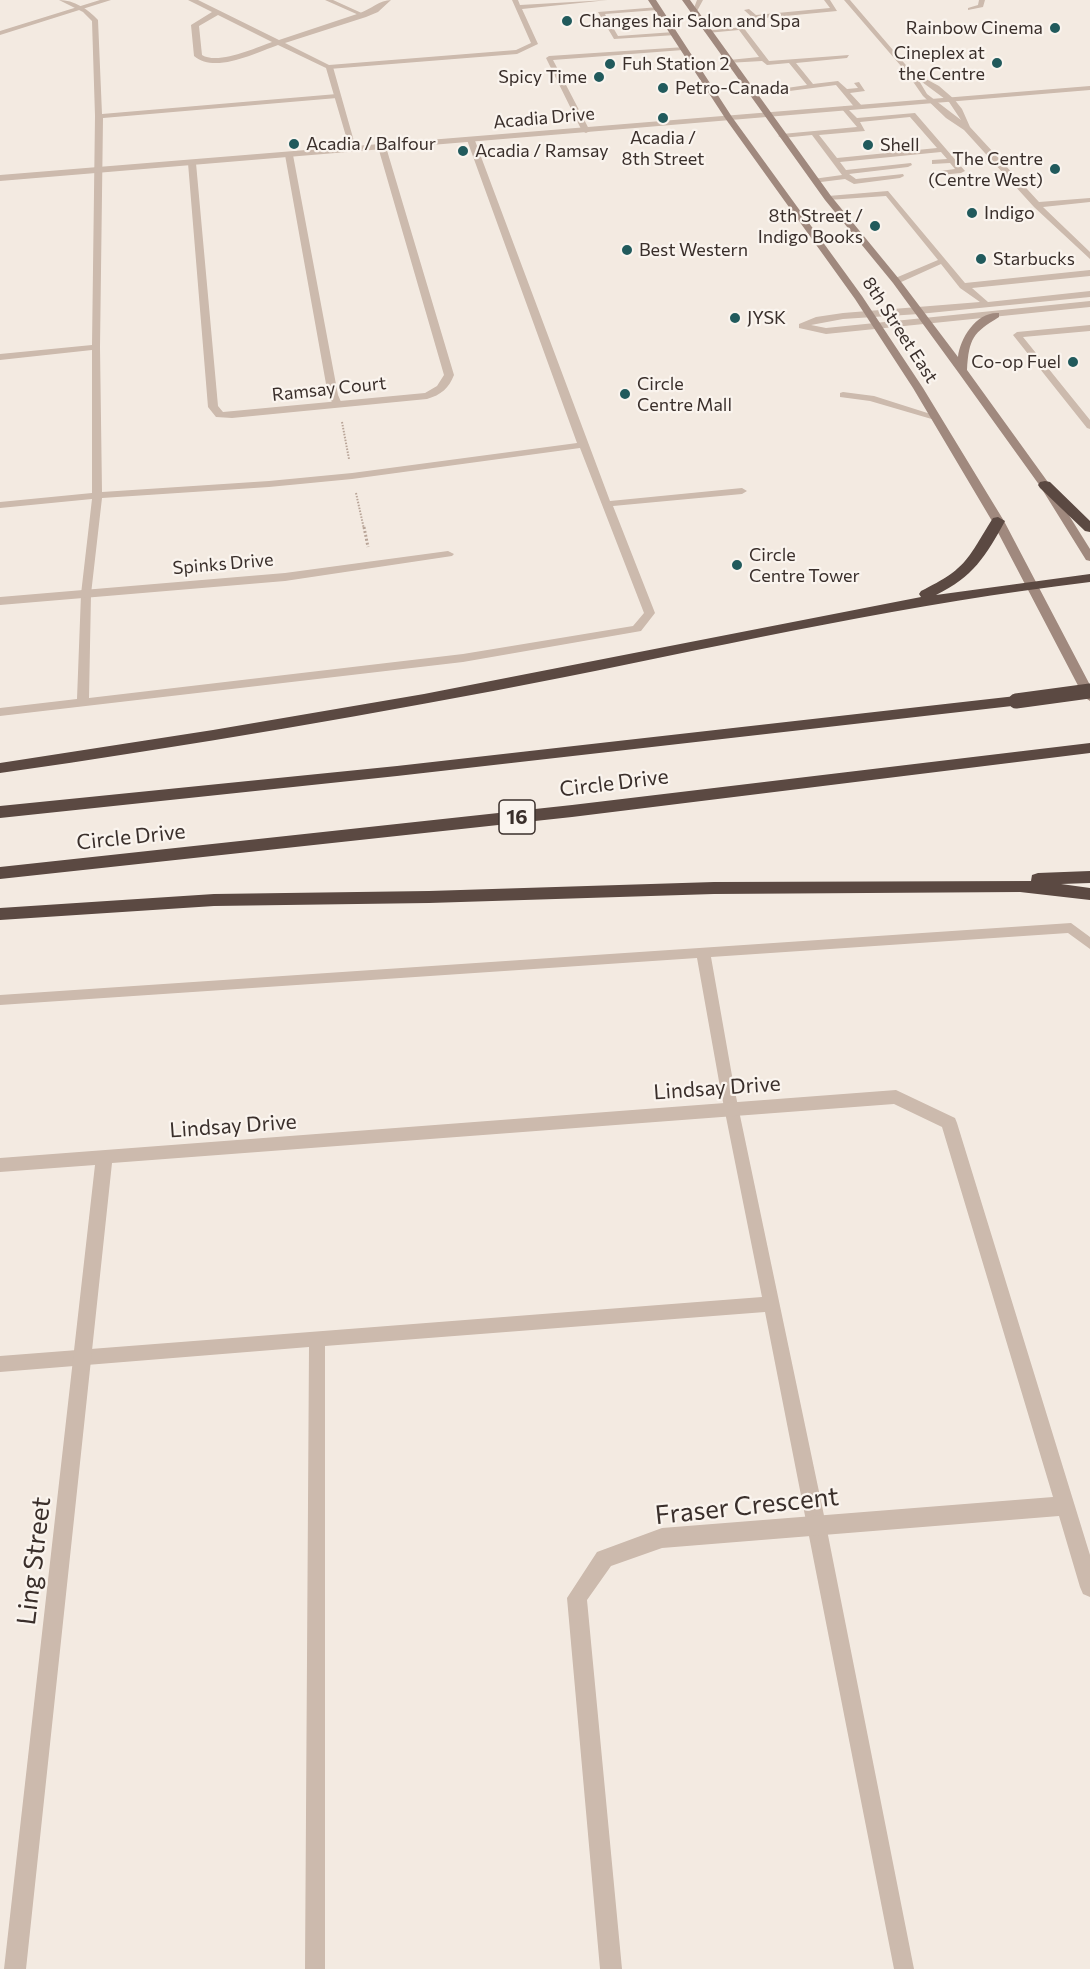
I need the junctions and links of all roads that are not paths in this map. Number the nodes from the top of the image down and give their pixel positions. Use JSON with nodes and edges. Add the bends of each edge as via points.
{"nodes":[{"id":1,"x":62,"y":0,"type":"edge"},
{"id":2,"x":107,"y":0,"type":"edge"},
{"id":3,"x":192,"y":0,"type":"edge"},
{"id":4,"x":328,"y":0,"type":"edge"},
{"id":5,"x":387,"y":0,"type":"edge"},
{"id":6,"x":605,"y":0,"type":"edge"},
{"id":7,"x":686,"y":0,"type":"edge"},
{"id":8,"x":700,"y":0,"type":"edge"},
{"id":9,"x":827,"y":0,"type":"edge"},
{"id":10,"x":847,"y":0,"type":"edge"},
{"id":11,"x":982,"y":0,"type":"edge"},
{"id":12,"x":516,"y":3,"type":"edge"},
{"id":13,"x":655,"y":4,"type":"edge"},
{"id":14,"x":78,"y":8,"type":"junction"},
{"id":15,"x":970,"y":9,"type":"dead end"},
{"id":16,"x":747,"y":10,"type":"dead end"},
{"id":17,"x":218,"y":12,"type":"junction"},
{"id":18,"x":694,"y":12,"type":"junction"},
{"id":19,"x":363,"y":15,"type":"junction"},
{"id":20,"x":707,"y":31,"type":"junction"},
{"id":21,"x":0,"y":33,"type":"edge"},
{"id":22,"x":674,"y":34,"type":"junction"},
{"id":23,"x":280,"y":42,"type":"junction"},
{"id":24,"x":683,"y":48,"type":"junction"},
{"id":25,"x":847,"y":56,"type":"dead end"},
{"id":26,"x":764,"y":59,"type":"junction"},
{"id":27,"x":791,"y":61,"type":"junction"},
{"id":28,"x":729,"y":62,"type":"junction"},
{"id":29,"x":329,"y":67,"type":"junction"},
{"id":30,"x":909,"y":72,"type":"junction"},
{"id":31,"x":858,"y":83,"type":"dead end"},
{"id":32,"x":810,"y":85,"type":"junction"},
{"id":33,"x":1090,"y":88,"type":"edge"},
{"id":34,"x":845,"y":91,"type":"junction"},
{"id":35,"x":753,"y":95,"type":"junction"},
{"id":36,"x":337,"y":96,"type":"junction"},
{"id":37,"x":952,"y":99,"type":"junction"},
{"id":38,"x":931,"y":101,"type":"junction"},
{"id":39,"x":859,"y":107,"type":"junction"},
{"id":40,"x":845,"y":108,"type":"junction"},
{"id":41,"x":767,"y":114,"type":"junction"},
{"id":42,"x":99,"y":116,"type":"junction"},
{"id":43,"x":729,"y":118,"type":"junction"},
{"id":44,"x":855,"y":120,"type":"junction"},
{"id":45,"x":968,"y":128,"type":"junction"},
{"id":46,"x":586,"y":131,"type":"junction"},
{"id":47,"x":814,"y":133,"type":"junction"},
{"id":48,"x":782,"y":136,"type":"junction"},
{"id":49,"x":471,"y":140,"type":"junction"},
{"id":50,"x":382,"y":147,"type":"junction"},
{"id":51,"x":354,"y":150,"type":"junction"},
{"id":52,"x":941,"y":150,"type":"junction"},
{"id":53,"x":289,"y":155,"type":"junction"},
{"id":54,"x":835,"y":160,"type":"junction"},
{"id":55,"x":952,"y":161,"type":"junction"},
{"id":56,"x":935,"y":162,"type":"dead end"},
{"id":57,"x":192,"y":163,"type":"junction"},
{"id":58,"x":908,"y":165,"type":"dead end"},
{"id":59,"x":98,"y":171,"type":"junction"},
{"id":60,"x":943,"y":172,"type":"dead end"},
{"id":61,"x":846,"y":174,"type":"junction"},
{"id":62,"x":900,"y":176,"type":"dead end"},
{"id":63,"x":0,"y":178,"type":"edge"},
{"id":64,"x":816,"y":181,"type":"junction"},
{"id":65,"x":828,"y":198,"type":"junction"},
{"id":66,"x":1090,"y":200,"type":"edge"},
{"id":67,"x":1037,"y":205,"type":"junction"},
{"id":68,"x":1090,"y":257,"type":"edge"},
{"id":69,"x":942,"y":261,"type":"junction"},
{"id":70,"x":1090,"y":273,"type":"edge"},
{"id":71,"x":896,"y":281,"type":"junction"},
{"id":72,"x":963,"y":286,"type":"junction"},
{"id":73,"x":1090,"y":294,"type":"edge"},
{"id":74,"x":986,"y":304,"type":"junction"},
{"id":75,"x":1090,"y":304,"type":"edge"},
{"id":76,"x":919,"y":311,"type":"junction"},
{"id":77,"x":869,"y":314,"type":"junction"},
{"id":78,"x":996,"y":315,"type":"junction"},
{"id":79,"x":926,"y":322,"type":"junction"},
{"id":80,"x":879,"y":327,"type":"junction"},
{"id":81,"x":1090,"y":328,"type":"edge"},
{"id":82,"x":96,"y":347,"type":"junction"},
{"id":83,"x":0,"y":357,"type":"edge"},
{"id":84,"x":962,"y":370,"type":"junction"},
{"id":85,"x":843,"y":395,"type":"dead end"},
{"id":86,"x":337,"y":404,"type":"junction"},
{"id":87,"x":935,"y":417,"type":"junction"},
{"id":88,"x":1090,"y":426,"type":"edge"},
{"id":89,"x":583,"y":445,"type":"junction"},
{"id":90,"x":1045,"y":485,"type":"junction"},
{"id":91,"x":742,"y":491,"type":"dead end"},
{"id":92,"x":97,"y":495,"type":"junction"},
{"id":93,"x":606,"y":504,"type":"junction"},
{"id":94,"x":0,"y":505,"type":"edge"},
{"id":95,"x":998,"y":521,"type":"junction"},
{"id":96,"x":1090,"y":528,"type":"edge"},
{"id":97,"x":448,"y":554,"type":"dead end"},
{"id":98,"x":1090,"y":558,"type":"edge"},
{"id":99,"x":1090,"y":578,"type":"edge"},
{"id":100,"x":1031,"y":584,"type":"junction"},
{"id":101,"x":86,"y":594,"type":"junction"},
{"id":102,"x":0,"y":601,"type":"edge"},
{"id":103,"x":903,"y":604,"type":"junction"},
{"id":104,"x":1090,"y":691,"type":"edge"},
{"id":105,"x":1090,"y":697,"type":"edge"},
{"id":106,"x":83,"y":702,"type":"junction"},
{"id":107,"x":0,"y":712,"type":"edge"},
{"id":108,"x":1090,"y":748,"type":"edge"},
{"id":109,"x":0,"y":768,"type":"edge"},
{"id":110,"x":0,"y":812,"type":"edge"},
{"id":111,"x":0,"y":873,"type":"edge"},
{"id":112,"x":1090,"y":877,"type":"edge"},
{"id":113,"x":886,"y":887,"type":"junction"},
{"id":114,"x":1090,"y":894,"type":"edge"},
{"id":115,"x":0,"y":914,"type":"edge"},
{"id":116,"x":1090,"y":944,"type":"edge"},
{"id":117,"x":703,"y":951,"type":"junction"},
{"id":118,"x":0,"y":1000,"type":"edge"},
{"id":119,"x":731,"y":1109,"type":"junction"},
{"id":120,"x":104,"y":1159,"type":"junction"},
{"id":121,"x":0,"y":1165,"type":"edge"},
{"id":122,"x":771,"y":1304,"type":"junction"},
{"id":123,"x":317,"y":1340,"type":"junction"},
{"id":124,"x":84,"y":1357,"type":"junction"},
{"id":125,"x":0,"y":1364,"type":"edge"},
{"id":126,"x":1065,"y":1506,"type":"junction"},
{"id":127,"x":817,"y":1525,"type":"junction"},
{"id":128,"x":1090,"y":1587,"type":"edge"},
{"id":129,"x":15,"y":1969,"type":"edge"},
{"id":130,"x":315,"y":1969,"type":"edge"},
{"id":131,"x":611,"y":1969,"type":"edge"},
{"id":132,"x":904,"y":1969,"type":"edge"}],
"edges":[{"from":1,"to":14,"type":"lane"},
{"from":2,"to":14,"type":"street"},
{"from":3,"to":17,"type":"street"},
{"from":4,"to":19,"type":"lane"},
{"from":5,"to":19,"type":"street"},
{"from":6,"to":12,"type":"lane"},
{"from":7,"to":18,"type":"main road","name":"8th Street East"},
{"from":8,"to":18,"type":"lane"},
{"from":9,"to":16,"type":"lane","via":[[835,10],[754,17]]},
{"from":10,"to":30,"type":"lane"},
{"from":11,"to":15,"type":"lane","via":[[981,6]]},
{"from":12,"to":29,"type":"lane","via":[[535,44],[517,52]]},
{"from":13,"to":22,"type":"main road","name":"8th Street East"},
{"from":13,"to":22,"type":"lane","via":[[601,12],[616,38]]},
{"from":14,"to":21,"type":"street"},
{"from":14,"to":42,"type":"lane","via":[[95,20]]},
{"from":17,"to":23,"type":"street"},
{"from":17,"to":23,"type":"street","via":[[195,25],[198,56],[206,61],[228,59]]},
{"from":18,"to":20,"type":"main road","name":"8th Street East"},
{"from":19,"to":23,"type":"street"},
{"from":20,"to":26,"type":"lane","via":[[741,28]]},
{"from":20,"to":28,"type":"main road","name":"8th Street East"},
{"from":22,"to":24,"type":"main road","name":"8th Street East"},
{"from":23,"to":29,"type":"street"},
{"from":24,"to":43,"type":"main road","name":"8th Street East"},
{"from":24,"to":46,"type":"lane","via":[[549,58]]},
{"from":25,"to":27,"type":"lane","via":[[838,60]]},
{"from":26,"to":27,"type":"lane","via":[[767,63]]},
{"from":26,"to":28,"type":"lane"},
{"from":27,"to":32,"type":"lane"},
{"from":28,"to":35,"type":"main road","name":"8th Street East"},
{"from":29,"to":36,"type":"street"},
{"from":30,"to":37,"type":"lane"},
{"from":30,"to":38,"type":"lane"},
{"from":31,"to":34,"type":"lane","via":[[863,90]]},
{"from":32,"to":34,"type":"lane","via":[[838,83]]},
{"from":32,"to":35,"type":"lane"},
{"from":33,"to":37,"type":"street","name":"Acadia Drive"},
{"from":34,"to":39,"type":"lane"},
{"from":35,"to":41,"type":"main road","name":"8th Street East"},
{"from":36,"to":42,"type":"lane"},
{"from":36,"to":51,"type":"street"},
{"from":37,"to":38,"type":"street","name":"Acadia Drive"},
{"from":37,"to":45,"type":"lane"},
{"from":38,"to":39,"type":"street","name":"Acadia Drive"},
{"from":38,"to":45,"type":"lane"},
{"from":39,"to":40,"type":"street","name":"Acadia Drive"},
{"from":40,"to":41,"type":"street","name":"Acadia Drive"},
{"from":40,"to":44,"type":"lane"},
{"from":41,"to":43,"type":"street","name":"Acadia Drive"},
{"from":41,"to":48,"type":"main road","name":"8th Street East"},
{"from":42,"to":59,"type":"lane"},
{"from":43,"to":46,"type":"street","name":"Acadia Drive"},
{"from":43,"to":77,"type":"main road","name":"8th Street East"},
{"from":44,"to":47,"type":"lane","via":[[862,129]]},
{"from":44,"to":52,"type":"lane","via":[[912,115]]},
{"from":45,"to":67,"type":"lane"},
{"from":46,"to":49,"type":"street","name":"Acadia Drive"},
{"from":47,"to":48,"type":"lane"},
{"from":47,"to":54,"type":"lane"},
{"from":48,"to":64,"type":"main road","name":"8th Street East"},
{"from":49,"to":50,"type":"street","name":"Acadia Drive"},
{"from":49,"to":89,"type":"lane"},
{"from":50,"to":51,"type":"street","name":"Acadia Drive"},
{"from":50,"to":86,"type":"street","name":"Ramsay Court","via":[[448,375],[441,390],[427,396]]},
{"from":51,"to":53,"type":"street","name":"Acadia Drive"},
{"from":52,"to":54,"type":"lane"},
{"from":52,"to":55,"type":"lane"},
{"from":53,"to":57,"type":"street","name":"Acadia Drive"},
{"from":53,"to":86,"type":"lane"},
{"from":54,"to":61,"type":"lane"},
{"from":55,"to":56,"type":"lane"},
{"from":55,"to":60,"type":"lane","via":[[961,171]]},
{"from":57,"to":59,"type":"street","name":"Acadia Drive"},
{"from":57,"to":86,"type":"street","name":"Ramsay Court","via":[[215,411],[232,415]]},
{"from":58,"to":61,"type":"lane"},
{"from":59,"to":63,"type":"street","name":"Acadia Drive"},
{"from":59,"to":82,"type":"lane"},
{"from":61,"to":62,"type":"lane","via":[[854,182]]},
{"from":61,"to":64,"type":"lane"},
{"from":64,"to":65,"type":"main road","name":"8th Street East"},
{"from":65,"to":69,"type":"lane","via":[[888,193]]},
{"from":65,"to":71,"type":"main road","name":"8th Street East"},
{"from":66,"to":67,"type":"lane"},
{"from":67,"to":68,"type":"lane"},
{"from":69,"to":71,"type":"lane"},
{"from":69,"to":72,"type":"lane"},
{"from":70,"to":72,"type":"lane"},
{"from":71,"to":76,"type":"main road","name":"8th Street East"},
{"from":72,"to":74,"type":"lane"},
{"from":73,"to":74,"type":"lane"},
{"from":74,"to":76,"type":"lane"},
{"from":75,"to":78,"type":"lane"},
{"from":76,"to":77,"type":"lane"},
{"from":76,"to":79,"type":"main road","name":"8th Street East"},
{"from":77,"to":80,"type":"main road","name":"8th Street East"},
{"from":77,"to":80,"type":"lane","via":[[816,320],[802,326],[826,331]]},
{"from":78,"to":79,"type":"lane"},
{"from":78,"to":84,"type":"main road","via":[[968,332]]},
{"from":79,"to":80,"type":"lane"},
{"from":79,"to":84,"type":"main road","name":"8th Street East"},
{"from":80,"to":87,"type":"main road","name":"8th Street East"},
{"from":81,"to":88,"type":"lane","via":[[1017,335]]},
{"from":82,"to":83,"type":"lane"},
{"from":82,"to":92,"type":"lane"},
{"from":84,"to":90,"type":"main road","name":"8th Street East"},
{"from":85,"to":87,"type":"lane","via":[[871,398]]},
{"from":87,"to":95,"type":"main road","name":"8th Street East"},
{"from":89,"to":92,"type":"lane","via":[[352,476]]},
{"from":89,"to":93,"type":"lane"},
{"from":90,"to":96,"type":"highway"},
{"from":90,"to":98,"type":"main road","name":"8th Street East"},
{"from":91,"to":93,"type":"lane"},
{"from":92,"to":94,"type":"lane"},
{"from":92,"to":101,"type":"lane"},
{"from":93,"to":106,"type":"lane","via":[[650,613],[637,629],[464,658]]},
{"from":95,"to":100,"type":"main road","name":"8th Street East"},
{"from":95,"to":103,"type":"highway","via":[[969,569],[950,583]]},
{"from":97,"to":101,"type":"street","name":"Spinks Drive","via":[[285,577]]},
{"from":99,"to":100,"type":"highway"},
{"from":100,"to":103,"type":"highway"},
{"from":100,"to":105,"type":"main road","name":"8th Street East"},
{"from":101,"to":102,"type":"street","name":"Spinks Drive"},
{"from":101,"to":106,"type":"lane"},
{"from":103,"to":109,"type":"highway","via":[[528,679],[145,747]]},
{"from":104,"to":110,"type":"highway","name":"Circle Drive","bridge":true,"via":[[397,771]]},
{"from":106,"to":107,"type":"lane"},
{"from":108,"to":111,"type":"highway","name":"Circle Drive","number":"16","via":[[572,811]]},
{"from":112,"to":113,"type":"highway"},
{"from":113,"to":114,"type":"highway","via":[[1020,886]]},
{"from":113,"to":115,"type":"highway","via":[[214,900]]},
{"from":116,"to":117,"type":"lane","via":[[1071,928]]},
{"from":117,"to":118,"type":"lane"},
{"from":117,"to":119,"type":"lane"},
{"from":119,"to":120,"type":"street","name":"Lindsay Drive"},
{"from":119,"to":122,"type":"lane"},
{"from":119,"to":126,"type":"street","name":"Lindsay Drive","via":[[896,1097],[949,1123]]},
{"from":120,"to":121,"type":"street","name":"Lindsay Drive"},
{"from":120,"to":124,"type":"street","name":"Ling Street"},
{"from":122,"to":123,"type":"lane"},
{"from":122,"to":127,"type":"lane"},
{"from":123,"to":124,"type":"lane"},
{"from":123,"to":130,"type":"lane"},
{"from":124,"to":125,"type":"lane"},
{"from":124,"to":129,"type":"street","name":"Ling Street"},
{"from":126,"to":127,"type":"street","name":"Fraser Crescent"},
{"from":126,"to":128,"type":"street","name":"Lindsay Drive"},
{"from":127,"to":131,"type":"street","name":"Fraser Crescent","via":[[662,1538],[604,1559],[576,1598]]},
{"from":127,"to":132,"type":"lane"}]}
